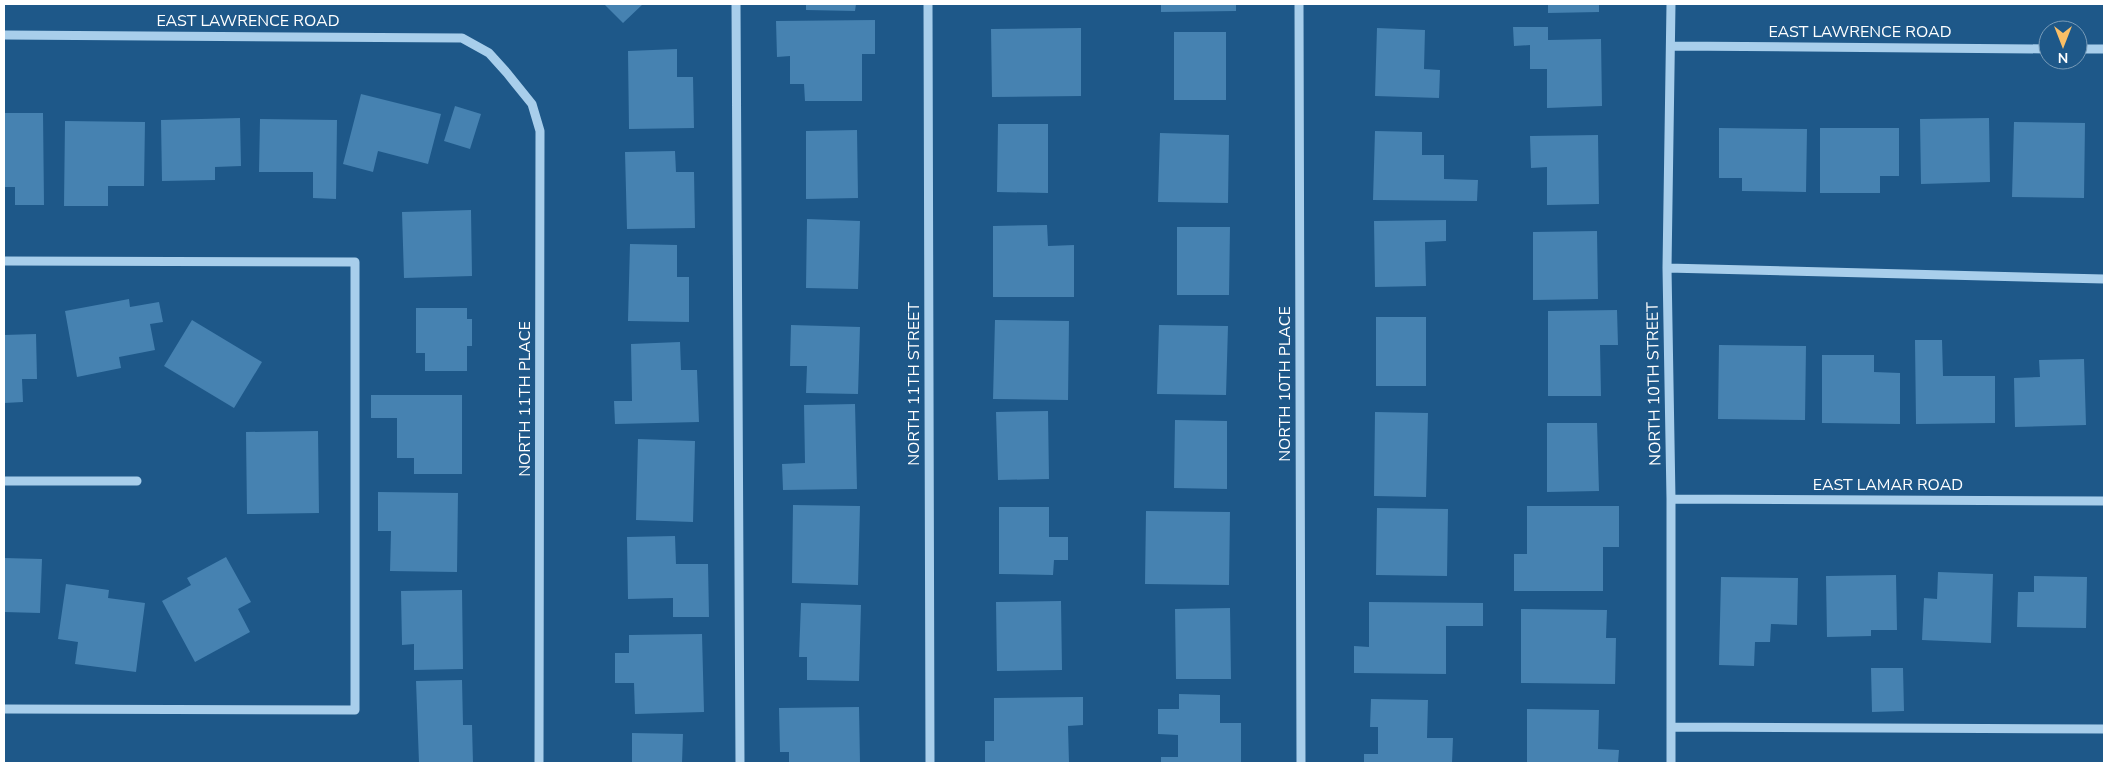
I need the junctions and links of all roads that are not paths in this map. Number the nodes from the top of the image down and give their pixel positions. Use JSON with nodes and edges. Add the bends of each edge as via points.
{"nodes":[{"id":1,"x":736,"y":4,"type":"edge"},
{"id":2,"x":928,"y":4,"type":"edge"},
{"id":3,"x":1299,"y":4,"type":"edge"},
{"id":4,"x":1671,"y":4,"type":"edge"},
{"id":5,"x":4,"y":35,"type":"edge"},
{"id":6,"x":1671,"y":46,"type":"junction"},
{"id":7,"x":2038,"y":49,"type":"edge"},
{"id":8,"x":2088,"y":49,"type":"edge"},
{"id":9,"x":2104,"y":49,"type":"edge"},
{"id":10,"x":489,"y":53,"type":"joint"},
{"id":11,"x":4,"y":261,"type":"edge"},
{"id":12,"x":1668,"y":268,"type":"junction"},
{"id":13,"x":2104,"y":279,"type":"edge"},
{"id":14,"x":4,"y":481,"type":"edge"},
{"id":15,"x":137,"y":481,"type":"dead end"},
{"id":16,"x":1671,"y":499,"type":"junction"},
{"id":17,"x":2104,"y":501,"type":"edge"},
{"id":18,"x":4,"y":709,"type":"edge"},
{"id":19,"x":1671,"y":727,"type":"junction"},
{"id":20,"x":2104,"y":729,"type":"edge"},
{"id":21,"x":539,"y":763,"type":"edge"},
{"id":22,"x":740,"y":763,"type":"edge"},
{"id":23,"x":930,"y":763,"type":"edge"},
{"id":24,"x":1301,"y":763,"type":"edge"},
{"id":25,"x":1671,"y":763,"type":"edge"}],
"edges":[{"from":1,"to":22,"type":"street"},
{"from":2,"to":23,"type":"street","name":"NORTH 11TH STREET"},
{"from":3,"to":24,"type":"street","name":"NORTH 10TH PLACE"},
{"from":4,"to":6,"type":"street","name":"NORTH 10TH STREET"},
{"from":5,"to":10,"type":"street","name":"EAST LAWRENCE ROAD","via":[[462,38]]},
{"from":6,"to":7,"type":"street","name":"EAST LAWRENCE ROAD"},
{"from":6,"to":12,"type":"street","name":"NORTH 10TH STREET"},
{"from":8,"to":9,"type":"street"},
{"from":10,"to":21,"type":"street","name":"NORTH 11TH PLACE","via":[[532,104],[540,132]]},
{"from":11,"to":18,"type":"street","via":[[355,262],[355,710]]},
{"from":12,"to":13,"type":"street"},
{"from":12,"to":16,"type":"street","name":"NORTH 10TH STREET"},
{"from":14,"to":15,"type":"street"},
{"from":16,"to":17,"type":"street","name":"EAST LAMAR ROAD"},
{"from":16,"to":19,"type":"street","name":"NORTH 10TH STREET"},
{"from":19,"to":20,"type":"street"},
{"from":19,"to":25,"type":"street","name":"NORTH 10TH STREET"}]}
